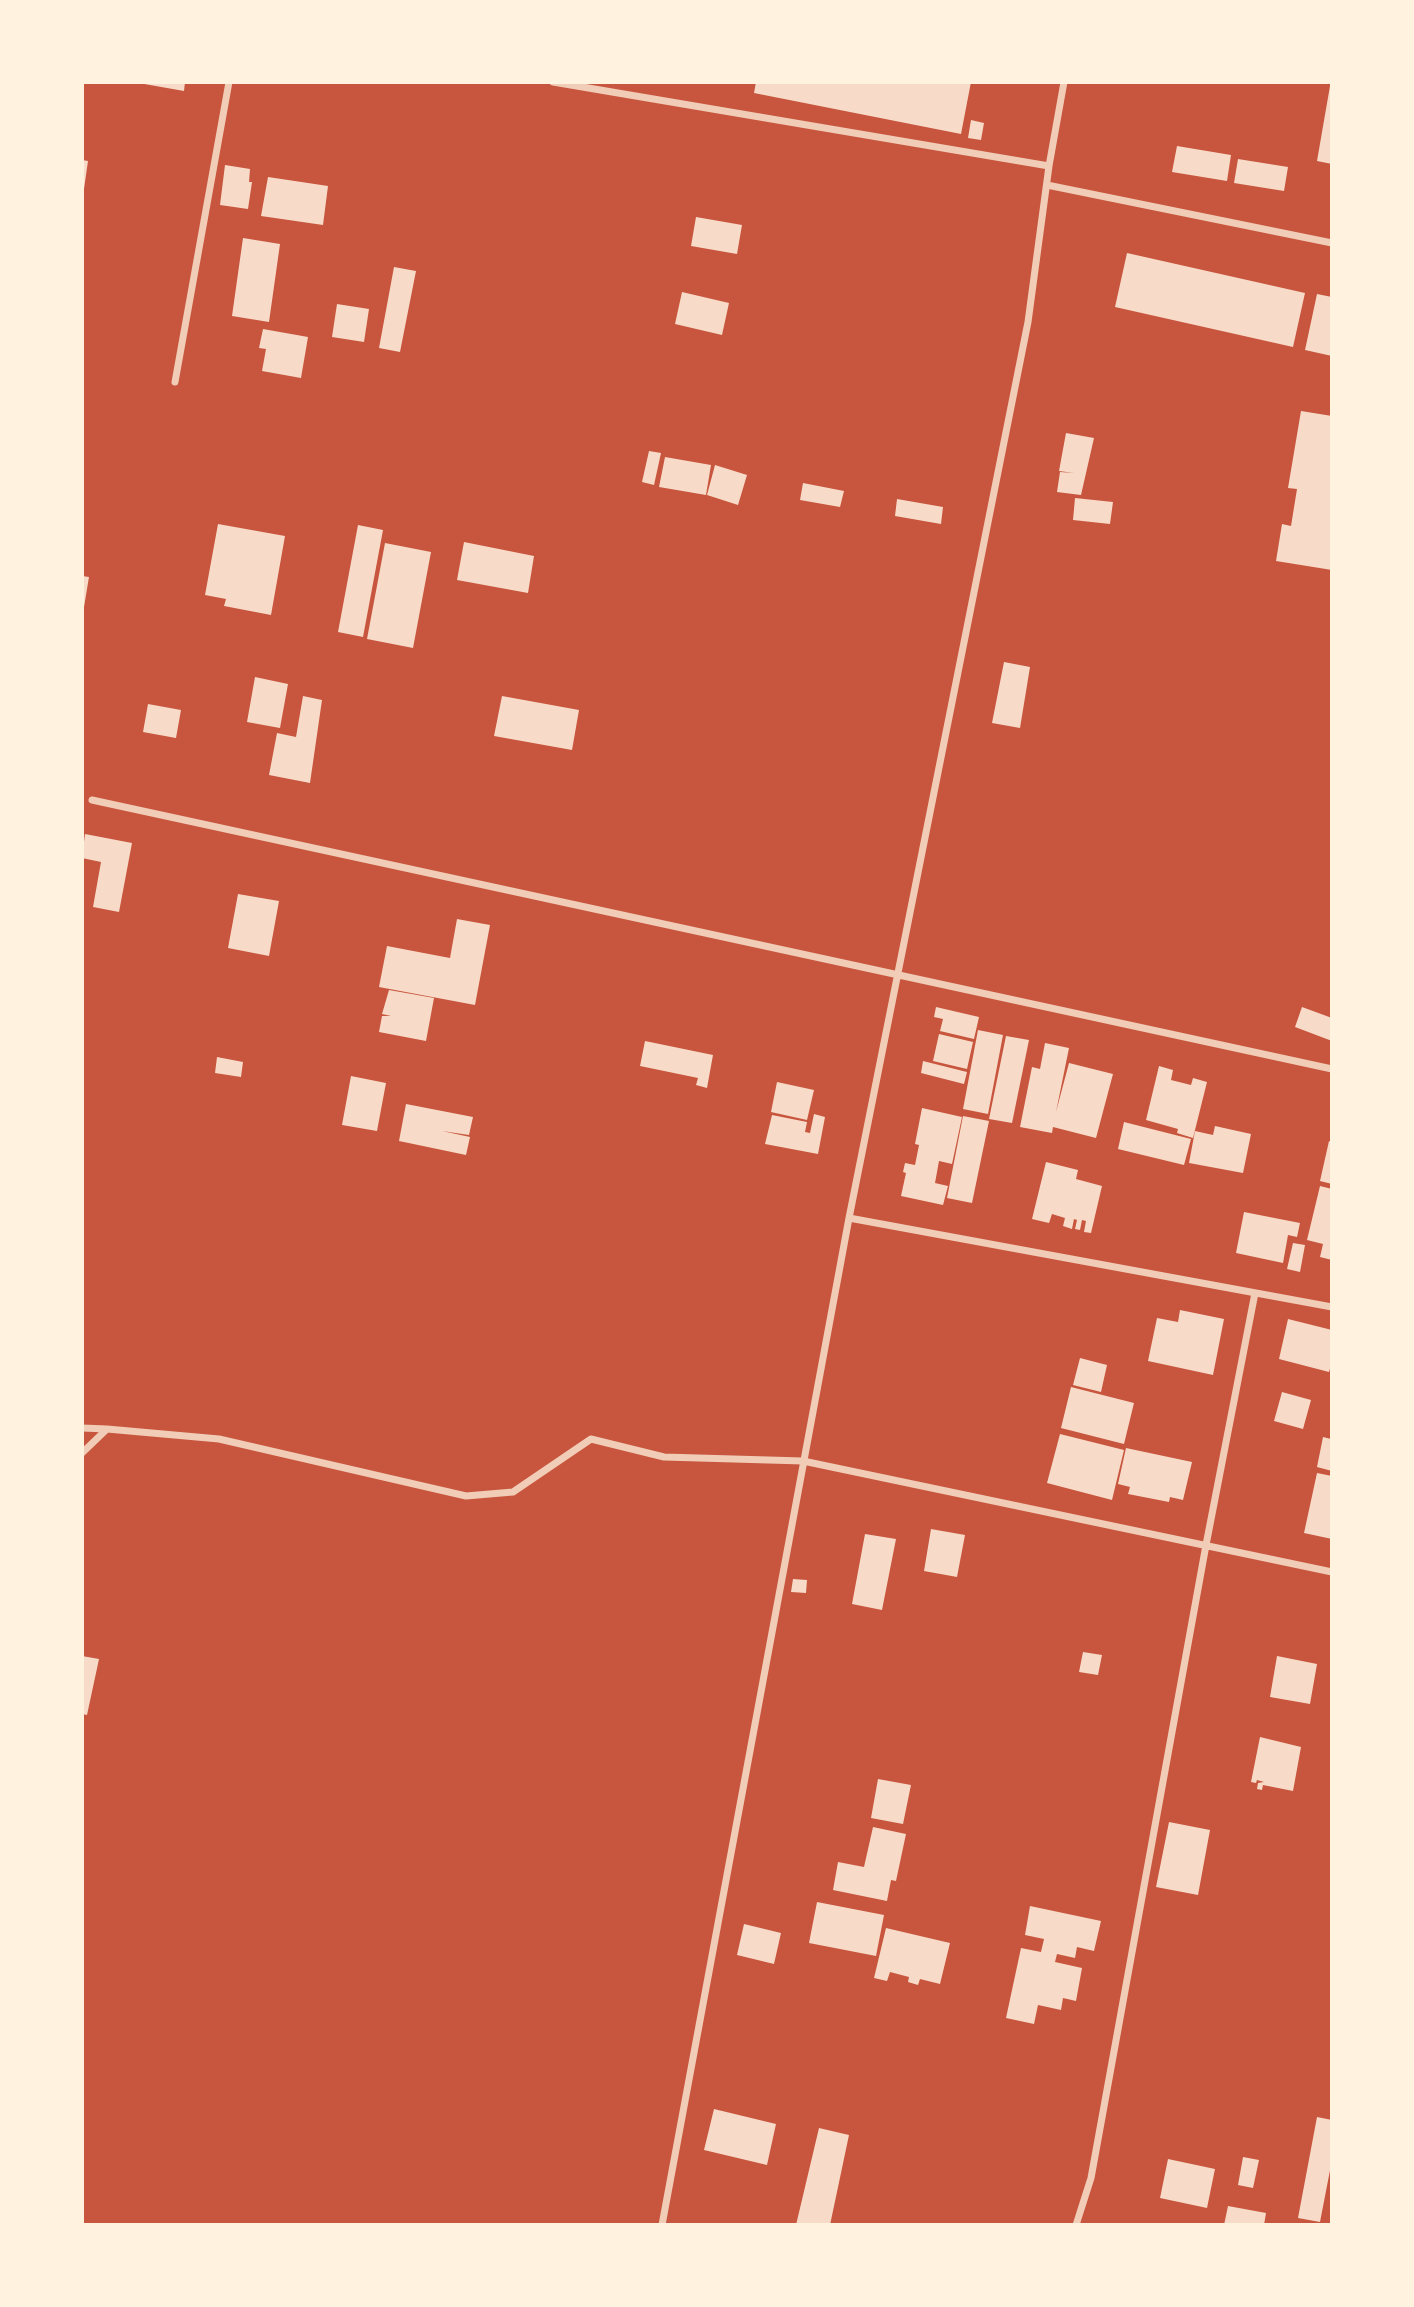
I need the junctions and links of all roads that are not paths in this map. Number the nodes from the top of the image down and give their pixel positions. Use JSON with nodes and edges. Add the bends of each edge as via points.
{"nodes":[{"id":1,"x":229,"y":82,"type":"edge"},
{"id":2,"x":553,"y":82,"type":"edge"},
{"id":3,"x":1064,"y":82,"type":"edge"},
{"id":4,"x":1049,"y":166,"type":"junction"},
{"id":5,"x":1047,"y":185,"type":"junction"},
{"id":6,"x":1332,"y":243,"type":"edge"},
{"id":7,"x":175,"y":382,"type":"dead end"},
{"id":8,"x":92,"y":800,"type":"dead end"},
{"id":9,"x":898,"y":976,"type":"junction"},
{"id":10,"x":1332,"y":1069,"type":"edge"},
{"id":11,"x":849,"y":1218,"type":"junction"},
{"id":12,"x":1255,"y":1293,"type":"junction"},
{"id":13,"x":1332,"y":1307,"type":"edge"},
{"id":14,"x":82,"y":1427,"type":"edge"},
{"id":15,"x":107,"y":1429,"type":"junction"},
{"id":16,"x":82,"y":1452,"type":"edge"},
{"id":17,"x":803,"y":1461,"type":"junction"},
{"id":18,"x":1206,"y":1545,"type":"junction"},
{"id":19,"x":1332,"y":1572,"type":"edge"},
{"id":20,"x":662,"y":2225,"type":"edge"},
{"id":21,"x":1076,"y":2225,"type":"edge"}],
"edges":[{"from":1,"to":7,"type":"street"},
{"from":2,"to":4,"type":"street"},
{"from":3,"to":4,"type":"street"},
{"from":4,"to":5,"type":"street"},
{"from":5,"to":6,"type":"street"},
{"from":5,"to":9,"type":"street","via":[[1028,322]]},
{"from":8,"to":9,"type":"street"},
{"from":9,"to":10,"type":"street"},
{"from":9,"to":11,"type":"street"},
{"from":11,"to":12,"type":"street"},
{"from":11,"to":17,"type":"street"},
{"from":12,"to":13,"type":"street"},
{"from":12,"to":18,"type":"street"},
{"from":14,"to":15,"type":"street"},
{"from":15,"to":16,"type":"street"},
{"from":15,"to":17,"type":"street","via":[[219,1438],[466,1496],[513,1492],[591,1439],[664,1457]]},
{"from":17,"to":18,"type":"street"},
{"from":17,"to":20,"type":"street"},
{"from":18,"to":19,"type":"street"},
{"from":18,"to":21,"type":"street","via":[[1091,2178]]}]}
